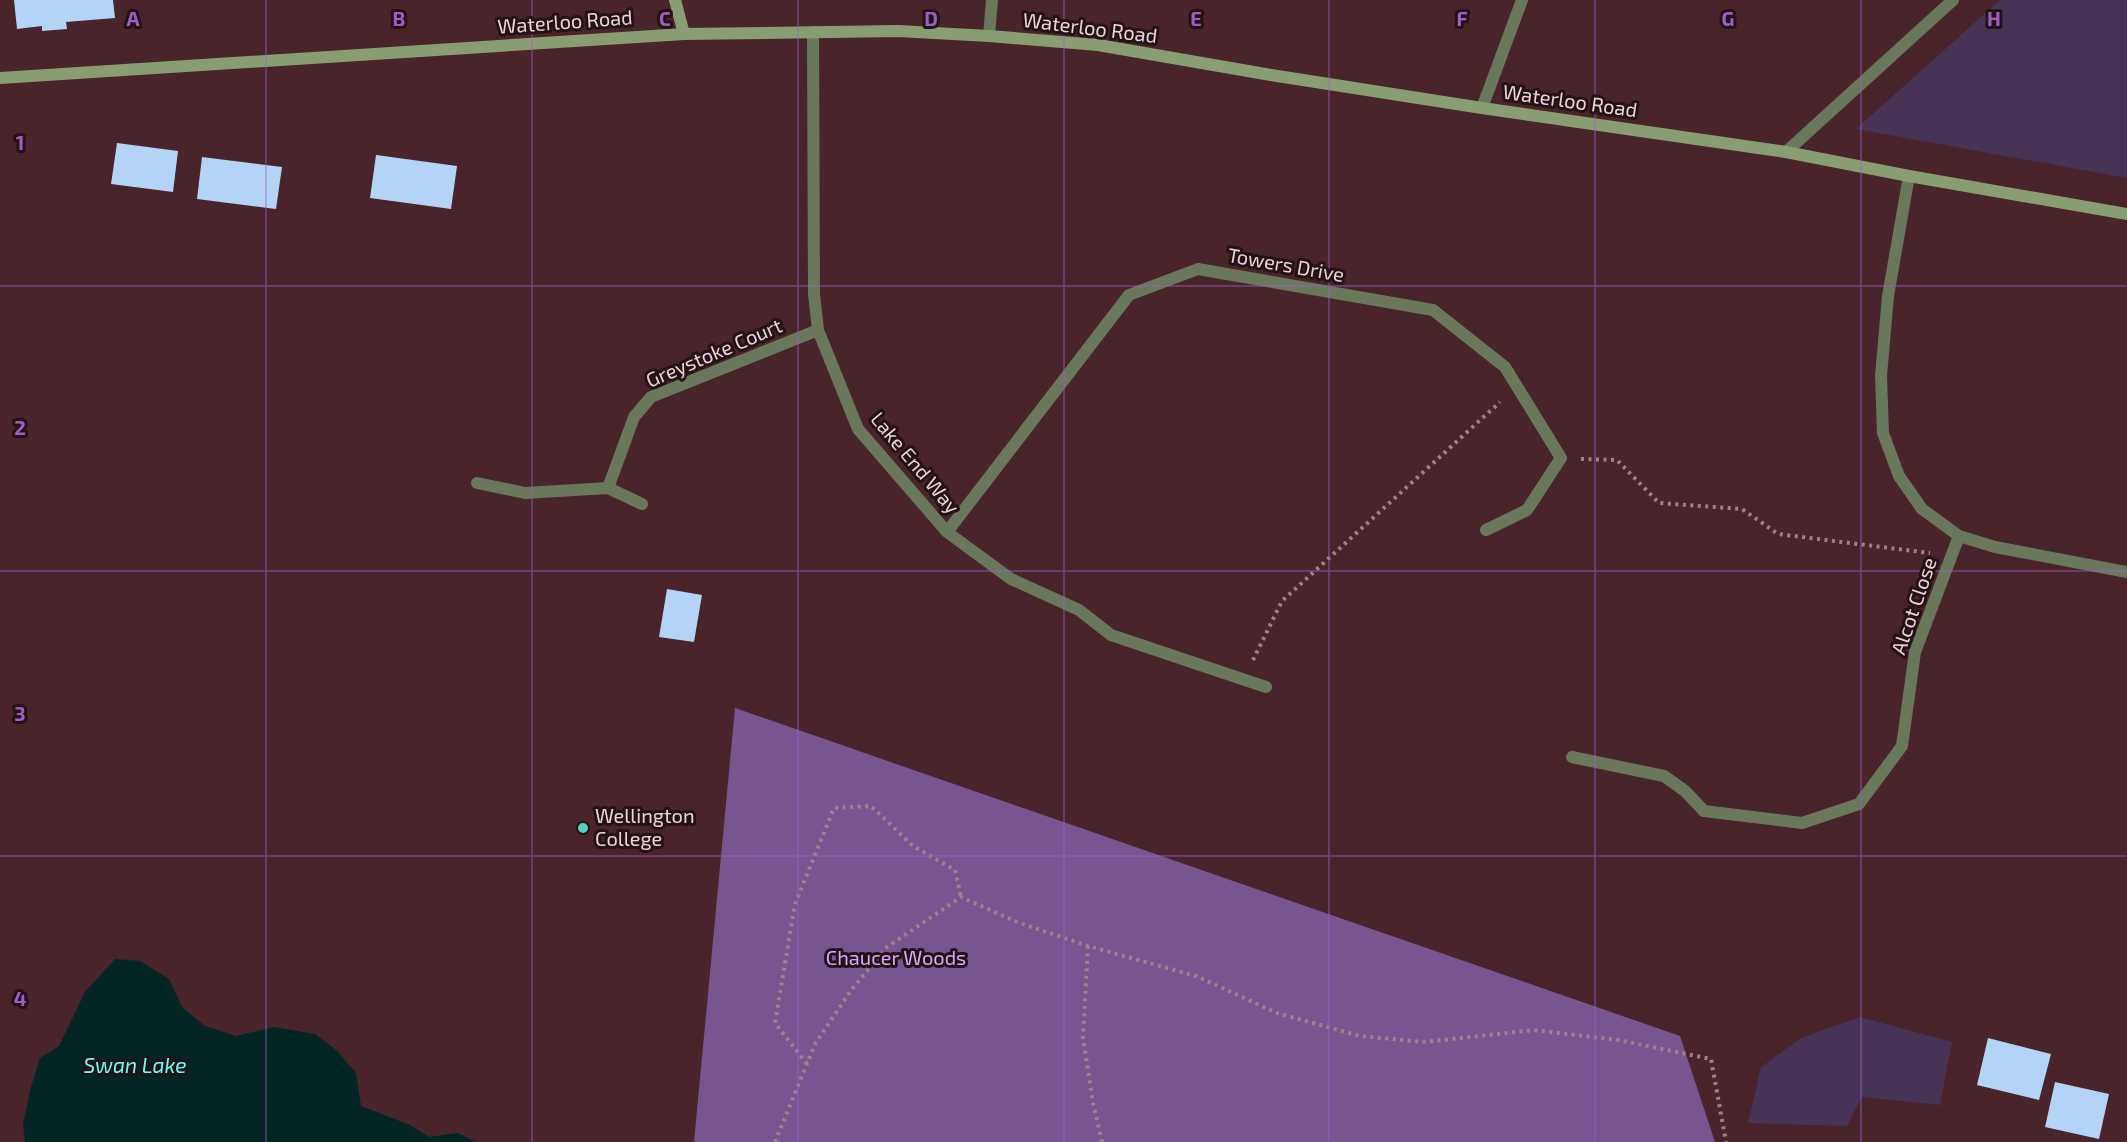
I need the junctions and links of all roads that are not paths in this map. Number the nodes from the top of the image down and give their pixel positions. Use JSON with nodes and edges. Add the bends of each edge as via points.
{"nodes":[{"id":1,"x":675,"y":0,"type":"edge"},
{"id":2,"x":992,"y":0,"type":"edge"},
{"id":3,"x":1522,"y":0,"type":"edge"},
{"id":4,"x":1953,"y":0,"type":"edge"},
{"id":5,"x":813,"y":32,"type":"junction"},
{"id":6,"x":684,"y":34,"type":"junction"},
{"id":7,"x":989,"y":36,"type":"junction"},
{"id":8,"x":0,"y":78,"type":"edge"},
{"id":9,"x":1482,"y":108,"type":"junction"},
{"id":10,"x":1786,"y":152,"type":"junction"},
{"id":11,"x":1909,"y":176,"type":"junction"},
{"id":12,"x":2127,"y":214,"type":"edge"},
{"id":13,"x":818,"y":330,"type":"junction"},
{"id":14,"x":477,"y":483,"type":"dead end"},
{"id":15,"x":608,"y":488,"type":"junction"},
{"id":16,"x":642,"y":504,"type":"dead end"},
{"id":17,"x":1486,"y":530,"type":"dead end"},
{"id":18,"x":947,"y":532,"type":"junction"},
{"id":19,"x":1959,"y":536,"type":"junction"},
{"id":20,"x":2127,"y":572,"type":"edge"},
{"id":21,"x":1266,"y":687,"type":"dead end"},
{"id":22,"x":1572,"y":757,"type":"dead end"}],
"edges":[{"from":1,"to":6,"type":"street"},
{"from":2,"to":7,"type":"street"},
{"from":3,"to":9,"type":"street"},
{"from":4,"to":10,"type":"street"},
{"from":5,"to":6,"type":"street","name":"Waterloo Road"},
{"from":5,"to":7,"type":"street","name":"Waterloo Road"},
{"from":5,"to":13,"type":"street","name":"Lake End Way","via":[[814,294]]},
{"from":6,"to":8,"type":"street","name":"Waterloo Road"},
{"from":7,"to":9,"type":"street","name":"Waterloo Road","via":[[1098,45]]},
{"from":9,"to":10,"type":"street","name":"Waterloo Road"},
{"from":10,"to":11,"type":"street","name":"Waterloo Road"},
{"from":11,"to":12,"type":"street","name":"Waterloo Road"},
{"from":11,"to":19,"type":"street","via":[[1888,296],[1881,376],[1882,432],[1899,476],[1922,509]]},
{"from":13,"to":15,"type":"street","name":"Greystoke Court","via":[[651,397],[634,417]]},
{"from":13,"to":18,"type":"street","name":"Lake End Way","via":[[858,429]]},
{"from":14,"to":15,"type":"street","via":[[525,493]]},
{"from":15,"to":16,"type":"street"},
{"from":17,"to":18,"type":"street","name":"Towers Drive","via":[[1527,510],[1561,458],[1505,367],[1433,310],[1198,269],[1129,295]]},
{"from":18,"to":21,"type":"street","name":"Lake End Way","via":[[1011,579],[1079,610],[1111,634]]},
{"from":19,"to":20,"type":"street","via":[[1995,547]]},
{"from":19,"to":22,"type":"street","name":"Alcot Close","via":[[1915,651],[1902,746],[1858,804],[1802,823],[1704,811],[1686,791],[1664,776]]}]}
